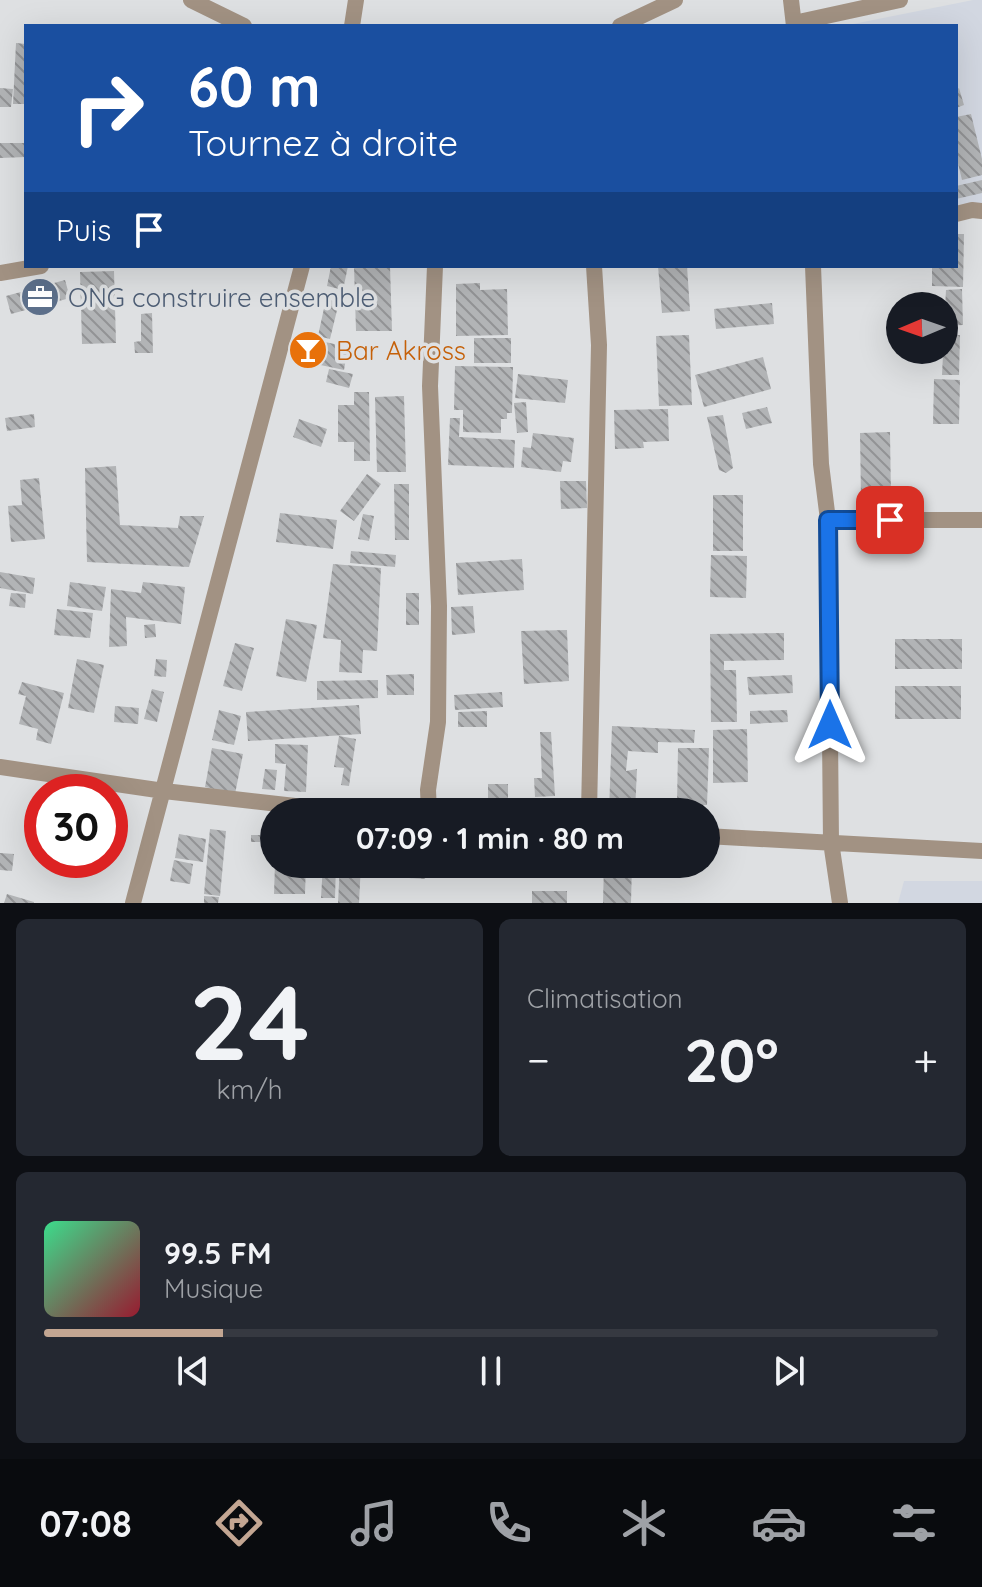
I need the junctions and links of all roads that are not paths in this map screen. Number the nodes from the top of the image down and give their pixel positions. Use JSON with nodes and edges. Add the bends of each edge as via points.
{"nodes":[{"id":1,"x":191,"y":0,"type":"edge"},
{"id":2,"x":356,"y":0,"type":"edge"},
{"id":3,"x":675,"y":0,"type":"edge"},
{"id":4,"x":791,"y":0,"type":"edge"},
{"id":5,"x":900,"y":0,"type":"edge"},
{"id":6,"x":240,"y":24,"type":"edge"},
{"id":7,"x":352,"y":24,"type":"edge"},
{"id":8,"x":624,"y":24,"type":"edge"},
{"id":9,"x":794,"y":24,"type":"edge"},
{"id":10,"x":982,"y":211,"type":"edge"},
{"id":11,"x":958,"y":214,"type":"edge"},
{"id":12,"x":29,"y":268,"type":"edge"},
{"id":13,"x":301,"y":268,"type":"edge"},
{"id":14,"x":435,"y":268,"type":"edge"},
{"id":15,"x":594,"y":268,"type":"edge"},
{"id":16,"x":813,"y":268,"type":"edge"},
{"id":17,"x":0,"y":273,"type":"edge"},
{"id":18,"x":828,"y":520,"type":"junction"},
{"id":19,"x":982,"y":520,"type":"edge"},
{"id":20,"x":0,"y":767,"type":"edge"},
{"id":21,"x":164,"y":791,"type":"junction"},
{"id":22,"x":428,"y":798,"type":"edge"},
{"id":23,"x":589,"y":798,"type":"edge"},
{"id":24,"x":260,"y":802,"type":"edge"},
{"id":25,"x":720,"y":837,"type":"edge"},
{"id":26,"x":831,"y":842,"type":"junction"},
{"id":27,"x":982,"y":851,"type":"edge"},
{"id":28,"x":133,"y":903,"type":"edge"},
{"id":29,"x":840,"y":903,"type":"edge"}],
"edges":[{"from":1,"to":6,"type":"street"},
{"from":2,"to":7,"type":"street"},
{"from":3,"to":8,"type":"street"},
{"from":4,"to":9,"type":"street"},
{"from":5,"to":9,"type":"street"},
{"from":10,"to":11,"type":"street"},
{"from":12,"to":17,"type":"street"},
{"from":13,"to":21,"type":"street"},
{"from":14,"to":22,"type":"street","via":[[430,386],[438,722]]},
{"from":15,"to":23,"type":"street","via":[[599,345]]},
{"from":16,"to":18,"type":"street"},
{"from":18,"to":19,"type":"street"},
{"from":18,"to":26,"type":"street"},
{"from":20,"to":21,"type":"street"},
{"from":21,"to":24,"type":"street"},
{"from":21,"to":28,"type":"street"},
{"from":25,"to":26,"type":"street"},
{"from":26,"to":27,"type":"street"},
{"from":26,"to":29,"type":"street"}]}
